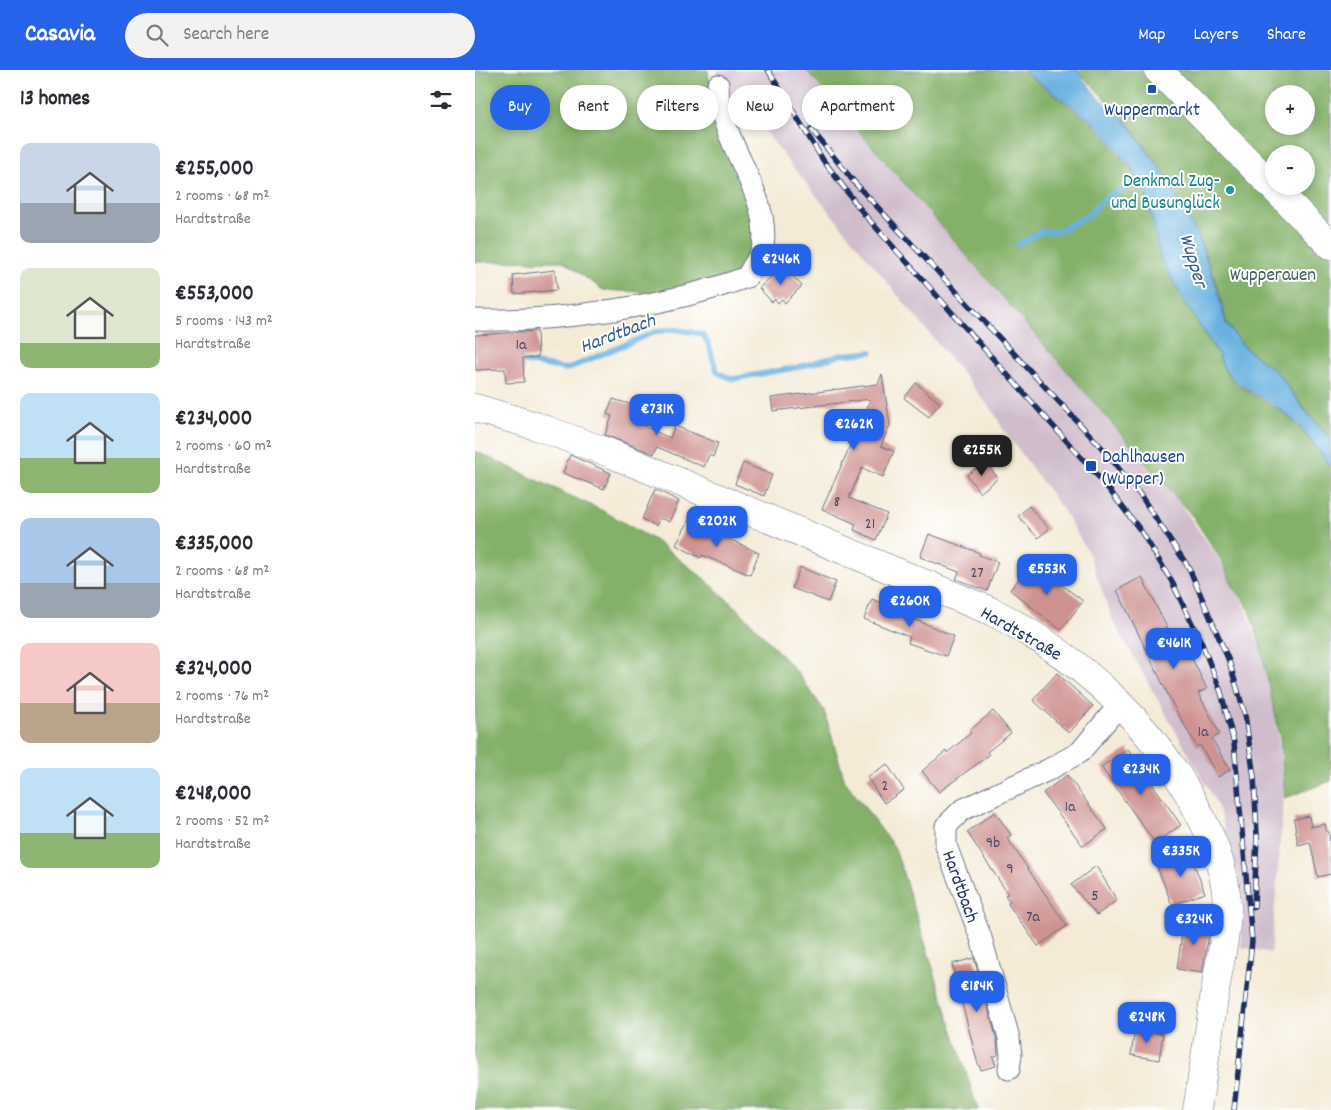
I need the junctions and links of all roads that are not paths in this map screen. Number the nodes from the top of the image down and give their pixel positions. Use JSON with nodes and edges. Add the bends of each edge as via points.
{"nodes":[{"id":1,"x":1158,"y":70,"type":"edge"},
{"id":2,"x":718,"y":103,"type":"edge"},
{"id":3,"x":1331,"y":246,"type":"edge"},
{"id":4,"x":475,"y":320,"type":"edge"},
{"id":5,"x":475,"y":408,"type":"edge"},
{"id":6,"x":1121,"y":703,"type":"junction"},
{"id":7,"x":1009,"y":1069,"type":"dead end"},
{"id":8,"x":1197,"y":1110,"type":"edge"}],
"edges":[{"from":1,"to":3,"type":"main road"},
{"from":2,"to":4,"type":"street","via":[[721,118],[751,182],[761,214],[763,247],[747,277],[717,288],[633,305],[543,317]]},
{"from":5,"to":6,"type":"main road","name":"Hardtstraße","via":[[612,454],[993,612],[1067,657]]},
{"from":6,"to":7,"type":"street","name":"Hardtbach","via":[[1080,752],[963,810],[946,826],[946,846],[981,938],[1009,1038]]},
{"from":6,"to":8,"type":"main road","name":"Hardtstraße","via":[[1184,785],[1206,826],[1223,872],[1227,909]]}]}
